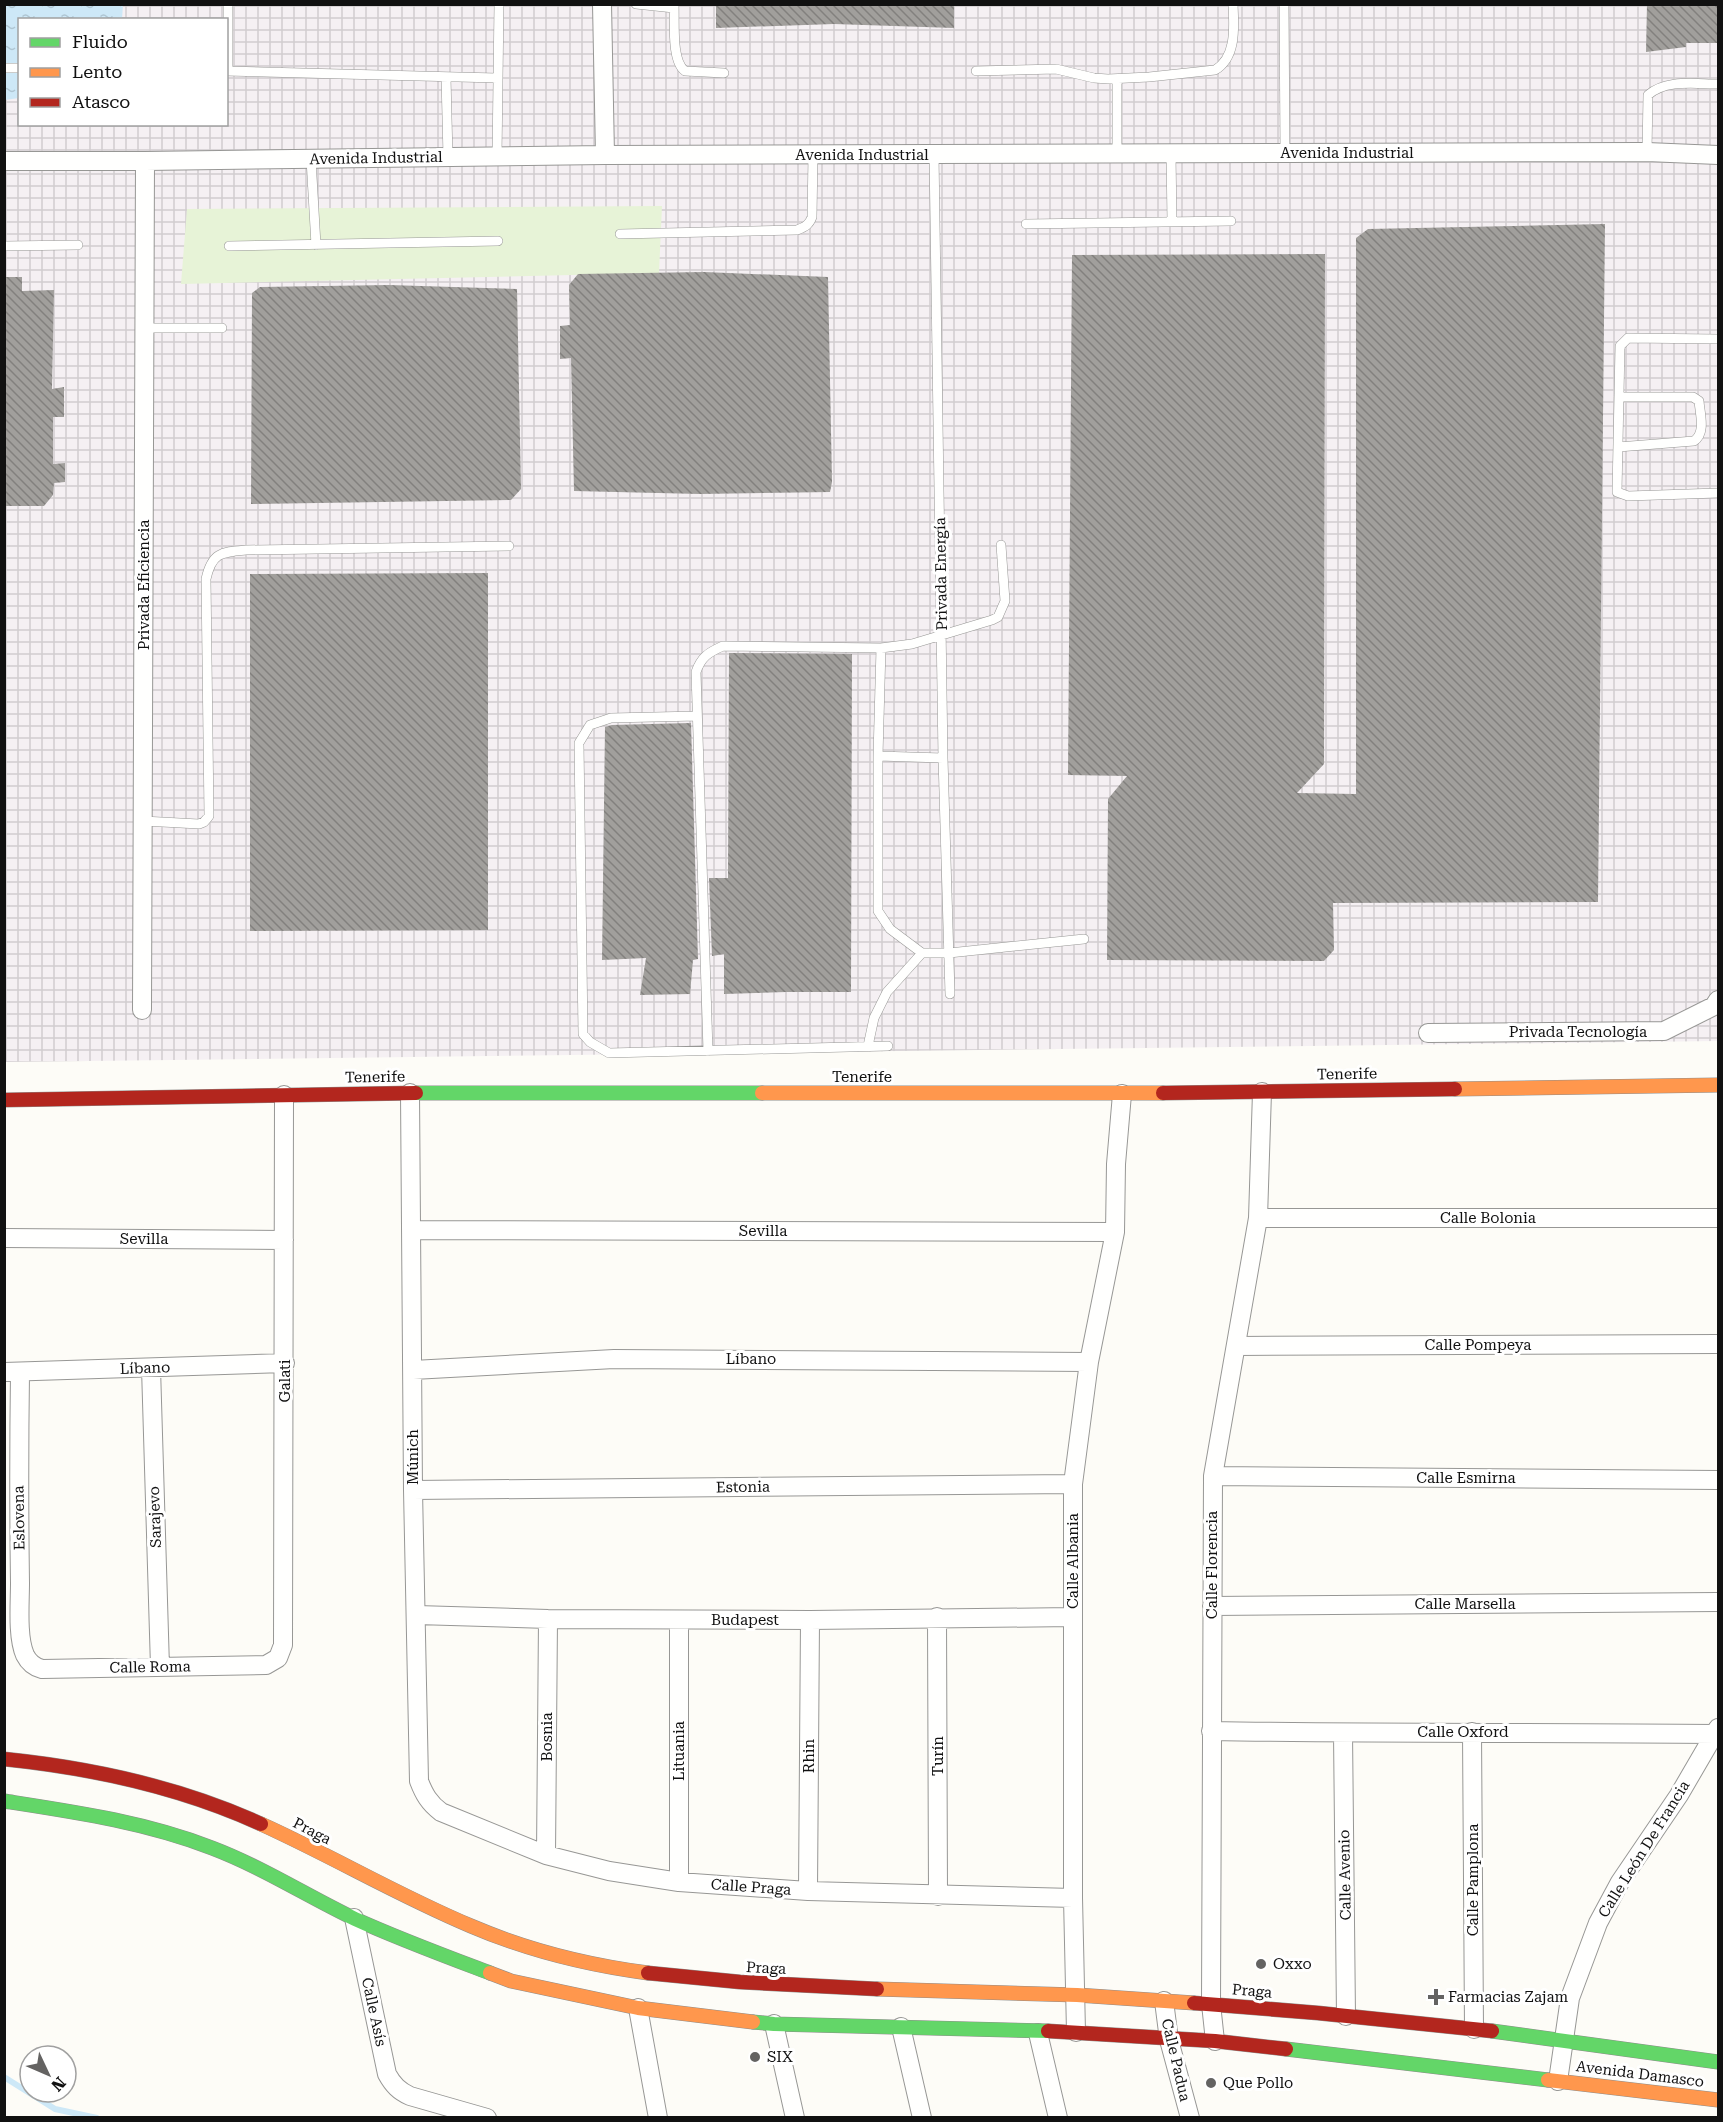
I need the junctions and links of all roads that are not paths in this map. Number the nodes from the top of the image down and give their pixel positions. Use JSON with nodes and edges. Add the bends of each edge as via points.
{"nodes":[{"id":1,"x":499,"y":4,"type":"edge"},
{"id":2,"x":602,"y":4,"type":"edge"},
{"id":3,"x":636,"y":4,"type":"edge"},
{"id":4,"x":1233,"y":4,"type":"edge"},
{"id":5,"x":1284,"y":4,"type":"edge"},
{"id":6,"x":674,"y":6,"type":"edge"},
{"id":7,"x":228,"y":71,"type":"edge"},
{"id":8,"x":976,"y":71,"type":"dead end"},
{"id":9,"x":724,"y":73,"type":"dead end"},
{"id":10,"x":446,"y":77,"type":"junction"},
{"id":11,"x":497,"y":78,"type":"junction"},
{"id":12,"x":1117,"y":79,"type":"junction"},
{"id":13,"x":1719,"y":84,"type":"edge"},
{"id":14,"x":1647,"y":152,"type":"junction"},
{"id":15,"x":1285,"y":153,"type":"junction"},
{"id":16,"x":934,"y":154,"type":"junction"},
{"id":17,"x":1117,"y":154,"type":"junction"},
{"id":18,"x":1171,"y":154,"type":"junction"},
{"id":19,"x":813,"y":155,"type":"junction"},
{"id":20,"x":1719,"y":155,"type":"edge"},
{"id":21,"x":605,"y":156,"type":"junction"},
{"id":22,"x":448,"y":157,"type":"junction"},
{"id":23,"x":497,"y":157,"type":"junction"},
{"id":24,"x":311,"y":159,"type":"junction"},
{"id":25,"x":4,"y":161,"type":"edge"},
{"id":26,"x":145,"y":161,"type":"junction"},
{"id":27,"x":1231,"y":221,"type":"dead end"},
{"id":28,"x":1172,"y":222,"type":"junction"},
{"id":29,"x":1026,"y":224,"type":"dead end"},
{"id":30,"x":620,"y":234,"type":"dead end"},
{"id":31,"x":498,"y":241,"type":"dead end"},
{"id":32,"x":316,"y":245,"type":"junction"},
{"id":33,"x":4,"y":246,"type":"edge"},
{"id":34,"x":78,"y":246,"type":"dead end"},
{"id":35,"x":229,"y":246,"type":"dead end"},
{"id":36,"x":145,"y":328,"type":"junction"},
{"id":37,"x":222,"y":328,"type":"dead end"},
{"id":38,"x":1719,"y":339,"type":"edge"},
{"id":39,"x":1619,"y":397,"type":"junction"},
{"id":40,"x":1618,"y":447,"type":"junction"},
{"id":41,"x":1719,"y":493,"type":"edge"},
{"id":42,"x":1001,"y":545,"type":"dead end"},
{"id":43,"x":509,"y":546,"type":"dead end"},
{"id":44,"x":942,"y":634,"type":"junction"},
{"id":45,"x":881,"y":648,"type":"junction"},
{"id":46,"x":697,"y":716,"type":"junction"},
{"id":47,"x":878,"y":756,"type":"junction"},
{"id":48,"x":943,"y":758,"type":"junction"},
{"id":49,"x":143,"y":821,"type":"junction"},
{"id":50,"x":1084,"y":939,"type":"dead end"},
{"id":51,"x":922,"y":953,"type":"junction"},
{"id":52,"x":949,"y":953,"type":"junction"},
{"id":53,"x":950,"y":994,"type":"dead end"},
{"id":54,"x":1719,"y":1000,"type":"edge"},
{"id":55,"x":142,"y":1010,"type":"dead end"},
{"id":56,"x":1428,"y":1033,"type":"dead end"},
{"id":57,"x":868,"y":1046,"type":"junction"},
{"id":58,"x":888,"y":1046,"type":"dead end"},
{"id":59,"x":708,"y":1051,"type":"junction"},
{"id":60,"x":1719,"y":1085,"type":"edge"},
{"id":61,"x":1262,"y":1092,"type":"junction"},
{"id":62,"x":410,"y":1093,"type":"junction"},
{"id":63,"x":1122,"y":1094,"type":"junction"},
{"id":64,"x":284,"y":1095,"type":"junction"},
{"id":65,"x":4,"y":1100,"type":"edge"},
{"id":66,"x":1258,"y":1218,"type":"junction"},
{"id":67,"x":1719,"y":1218,"type":"edge"},
{"id":68,"x":412,"y":1230,"type":"junction"},
{"id":69,"x":1115,"y":1232,"type":"junction"},
{"id":70,"x":4,"y":1238,"type":"edge"},
{"id":71,"x":284,"y":1240,"type":"junction"},
{"id":72,"x":1719,"y":1344,"type":"edge"},
{"id":73,"x":1237,"y":1346,"type":"junction"},
{"id":74,"x":1089,"y":1362,"type":"junction"},
{"id":75,"x":285,"y":1363,"type":"junction"},
{"id":76,"x":151,"y":1368,"type":"junction"},
{"id":77,"x":413,"y":1370,"type":"junction"},
{"id":78,"x":12,"y":1372,"type":"edge"},
{"id":79,"x":1213,"y":1476,"type":"junction"},
{"id":80,"x":1719,"y":1480,"type":"edge"},
{"id":81,"x":1073,"y":1484,"type":"junction"},
{"id":82,"x":413,"y":1491,"type":"junction"},
{"id":83,"x":11,"y":1501,"type":"edge"},
{"id":84,"x":1719,"y":1602,"type":"edge"},
{"id":85,"x":1212,"y":1606,"type":"junction"},
{"id":86,"x":417,"y":1616,"type":"junction"},
{"id":87,"x":938,"y":1617,"type":"junction"},
{"id":88,"x":1072,"y":1617,"type":"junction"},
{"id":89,"x":548,"y":1619,"type":"junction"},
{"id":90,"x":679,"y":1620,"type":"junction"},
{"id":91,"x":810,"y":1620,"type":"junction"},
{"id":92,"x":13,"y":1631,"type":"edge"},
{"id":93,"x":29,"y":1662,"type":"joint"},
{"id":94,"x":272,"y":1662,"type":"joint"},
{"id":95,"x":160,"y":1667,"type":"junction"},
{"id":96,"x":1211,"y":1731,"type":"junction"},
{"id":97,"x":1717,"y":1731,"type":"edge"},
{"id":98,"x":1472,"y":1732,"type":"junction"},
{"id":99,"x":1343,"y":1733,"type":"junction"},
{"id":100,"x":4,"y":1759,"type":"edge"},
{"id":101,"x":4,"y":1801,"type":"edge"},
{"id":102,"x":441,"y":1812,"type":"joint"},
{"id":103,"x":546,"y":1854,"type":"junction"},
{"id":104,"x":680,"y":1882,"type":"junction"},
{"id":105,"x":808,"y":1891,"type":"junction"},
{"id":106,"x":938,"y":1896,"type":"junction"},
{"id":107,"x":1073,"y":1898,"type":"junction"},
{"id":108,"x":354,"y":1918,"type":"junction"},
{"id":109,"x":1076,"y":1995,"type":"junction"},
{"id":110,"x":1164,"y":2001,"type":"junction"},
{"id":111,"x":1211,"y":2004,"type":"junction"},
{"id":112,"x":638,"y":2008,"type":"junction"},
{"id":113,"x":1346,"y":2016,"type":"junction"},
{"id":114,"x":774,"y":2024,"type":"junction"},
{"id":115,"x":901,"y":2027,"type":"junction"},
{"id":116,"x":1474,"y":2029,"type":"junction"},
{"id":117,"x":1076,"y":2032,"type":"junction"},
{"id":118,"x":1038,"y":2033,"type":"junction"},
{"id":119,"x":1169,"y":2040,"type":"junction"},
{"id":120,"x":1564,"y":2040,"type":"junction"},
{"id":121,"x":1215,"y":2041,"type":"junction"},
{"id":122,"x":1717,"y":2065,"type":"edge"},
{"id":123,"x":1558,"y":2080,"type":"junction"},
{"id":124,"x":1716,"y":2097,"type":"edge"},
{"id":125,"x":487,"y":2118,"type":"edge"},
{"id":126,"x":658,"y":2118,"type":"edge"},
{"id":127,"x":795,"y":2118,"type":"edge"},
{"id":128,"x":922,"y":2118,"type":"edge"},
{"id":129,"x":1058,"y":2118,"type":"edge"},
{"id":130,"x":1190,"y":2118,"type":"edge"}],
"edges":[{"from":1,"to":11,"type":"lane"},
{"from":2,"to":21,"type":"street"},
{"from":3,"to":6,"type":"lane"},
{"from":4,"to":12,"type":"lane","via":[[1232,45],[1222,66],[1215,70]]},
{"from":5,"to":15,"type":"lane"},
{"from":6,"to":9,"type":"lane","via":[[680,68]]},
{"from":7,"to":10,"type":"lane"},
{"from":8,"to":12,"type":"lane","via":[[1056,69]]},
{"from":10,"to":11,"type":"lane"},
{"from":10,"to":22,"type":"lane"},
{"from":11,"to":23,"type":"lane"},
{"from":12,"to":17,"type":"lane"},
{"from":13,"to":14,"type":"lane","via":[[1669,85],[1657,87],[1648,95]]},
{"from":14,"to":15,"type":"street","name":"Avenida Industrial"},
{"from":14,"to":20,"type":"street","name":"Avenida Industrial"},
{"from":15,"to":18,"type":"street","name":"Avenida Industrial"},
{"from":16,"to":17,"type":"street","name":"Avenida Industrial"},
{"from":16,"to":19,"type":"street","name":"Avenida Industrial"},
{"from":16,"to":44,"type":"lane","name":"Privada Energía"},
{"from":17,"to":18,"type":"street","name":"Avenida Industrial"},
{"from":18,"to":28,"type":"lane"},
{"from":19,"to":21,"type":"street","name":"Avenida Industrial"},
{"from":19,"to":30,"type":"lane","via":[[812,217],[805,227]]},
{"from":21,"to":23,"type":"street","name":"Avenida Industrial"},
{"from":22,"to":23,"type":"street","name":"Avenida Industrial"},
{"from":22,"to":24,"type":"street","name":"Avenida Industrial"},
{"from":24,"to":26,"type":"street","name":"Avenida Industrial"},
{"from":24,"to":32,"type":"lane"},
{"from":25,"to":26,"type":"street","name":"Avenida Industrial"},
{"from":26,"to":36,"type":"street","name":"Privada Eficiencia"},
{"from":27,"to":28,"type":"lane"},
{"from":28,"to":29,"type":"lane"},
{"from":31,"to":32,"type":"lane"},
{"from":32,"to":35,"type":"lane"},
{"from":33,"to":34,"type":"lane"},
{"from":36,"to":37,"type":"lane"},
{"from":36,"to":49,"type":"street","name":"Privada Eficiencia"},
{"from":38,"to":39,"type":"lane","via":[[1628,338],[1620,346]]},
{"from":39,"to":40,"type":"lane"},
{"from":39,"to":40,"type":"lane","via":[[1696,398],[1701,432],[1694,441]]},
{"from":40,"to":41,"type":"lane","via":[[1617,492],[1628,496]]},
{"from":42,"to":44,"type":"lane","via":[[1005,601],[998,618]]},
{"from":43,"to":49,"type":"lane","via":[[246,550],[217,556],[206,579],[209,816],[199,824]]},
{"from":44,"to":45,"type":"lane","via":[[912,644]]},
{"from":44,"to":48,"type":"lane","name":"Privada Energía"},
{"from":45,"to":46,"type":"lane","via":[[723,646],[708,652],[696,672]]},
{"from":45,"to":47,"type":"lane"},
{"from":46,"to":59,"type":"lane"},
{"from":46,"to":59,"type":"lane","via":[[611,718],[590,725],[579,743],[583,1034],[609,1053]]},
{"from":47,"to":48,"type":"lane"},
{"from":47,"to":51,"type":"lane","via":[[878,911],[890,929]]},
{"from":48,"to":52,"type":"lane","name":"Privada Energía"},
{"from":49,"to":55,"type":"street","name":"Privada Eficiencia"},
{"from":50,"to":52,"type":"lane"},
{"from":51,"to":52,"type":"lane"},
{"from":51,"to":57,"type":"lane","via":[[887,992],[874,1018]]},
{"from":52,"to":53,"type":"lane","name":"Privada Energía"},
{"from":54,"to":56,"type":"street","name":"Privada Tecnología","via":[[1664,1031]]},
{"from":57,"to":58,"type":"lane"},
{"from":57,"to":59,"type":"lane"},
{"from":60,"to":61,"type":"street","name":"Tenerife"},
{"from":61,"to":63,"type":"street","name":"Tenerife"},
{"from":61,"to":66,"type":"street","name":"Calle Florencia"},
{"from":62,"to":63,"type":"street","name":"Tenerife"},
{"from":62,"to":64,"type":"street","name":"Tenerife"},
{"from":62,"to":68,"type":"street","name":"Múnich"},
{"from":63,"to":69,"type":"street","name":"Calle Albania"},
{"from":64,"to":65,"type":"street","name":"Tenerife"},
{"from":64,"to":71,"type":"street","name":"Galati"},
{"from":66,"to":67,"type":"street","name":"Calle Bolonia"},
{"from":66,"to":73,"type":"street","name":"Calle Florencia"},
{"from":68,"to":69,"type":"street","name":"Sevilla"},
{"from":68,"to":77,"type":"street","name":"Múnich"},
{"from":69,"to":74,"type":"street","name":"Calle Albania"},
{"from":70,"to":71,"type":"street","name":"Sevilla"},
{"from":71,"to":75,"type":"street","name":"Galati"},
{"from":72,"to":73,"type":"street","name":"Calle Pompeya"},
{"from":73,"to":79,"type":"street","name":"Calle Florencia"},
{"from":74,"to":77,"type":"street","name":"Líbano","via":[[614,1359]]},
{"from":74,"to":81,"type":"street","name":"Calle Albania"},
{"from":75,"to":76,"type":"street","name":"Líbano"},
{"from":75,"to":94,"type":"street","name":"Galati","via":[[283,1645]]},
{"from":76,"to":78,"type":"street","name":"Líbano"},
{"from":76,"to":95,"type":"street","name":"Sarajevo"},
{"from":77,"to":82,"type":"street","name":"Múnich"},
{"from":78,"to":83,"type":"street","name":"Eslovena"},
{"from":79,"to":80,"type":"street","name":"Calle Esmirna"},
{"from":79,"to":85,"type":"street","name":"Calle Florencia"},
{"from":81,"to":82,"type":"street","name":"Estonia"},
{"from":81,"to":88,"type":"street","name":"Calle Albania"},
{"from":82,"to":86,"type":"street","name":"Múnich"},
{"from":83,"to":92,"type":"street","name":"Eslovena"},
{"from":84,"to":85,"type":"street","name":"Calle Marsella"},
{"from":85,"to":96,"type":"street","name":"Calle Florencia"},
{"from":86,"to":89,"type":"street","name":"Budapest"},
{"from":86,"to":102,"type":"street","name":"Múnich","via":[[419,1780],[431,1805]]},
{"from":87,"to":88,"type":"street","name":"Budapest"},
{"from":87,"to":91,"type":"street","name":"Budapest"},
{"from":87,"to":106,"type":"street","name":"Turín"},
{"from":88,"to":107,"type":"street","name":"Calle Albania"},
{"from":89,"to":90,"type":"street","name":"Budapest"},
{"from":89,"to":103,"type":"street","name":"Bosnia"},
{"from":90,"to":91,"type":"street","name":"Budapest"},
{"from":90,"to":104,"type":"street","name":"Lituania"},
{"from":91,"to":105,"type":"street","name":"Rhin"},
{"from":92,"to":93,"type":"street","name":"Eslovena"},
{"from":93,"to":95,"type":"street","name":"Calle Roma","via":[[42,1669]]},
{"from":94,"to":95,"type":"street","name":"Calle Roma"},
{"from":96,"to":99,"type":"street","name":"Calle Oxford"},
{"from":96,"to":111,"type":"street","name":"Calle Florencia"},
{"from":97,"to":98,"type":"street","name":"Calle Oxford"},
{"from":97,"to":120,"type":"street","name":"Calle León De Francia","via":[[1598,1923],[1570,1998]]},
{"from":98,"to":99,"type":"street","name":"Calle Oxford"},
{"from":98,"to":116,"type":"street","name":"Calle Pamplona"},
{"from":99,"to":113,"type":"street","name":"Calle Avenio"},
{"from":100,"to":109,"type":"street","name":"Praga","via":[[97,1772],[229,1810],[453,1919],[564,1956],[625,1969],[745,1984]]},
{"from":101,"to":108,"type":"street","via":[[161,1825],[266,1872]]},
{"from":102,"to":103,"type":"street","name":"Calle Praga"},
{"from":103,"to":104,"type":"street","name":"Calle Praga","via":[[609,1871]]},
{"from":104,"to":105,"type":"street","name":"Calle Praga"},
{"from":105,"to":106,"type":"street","name":"Calle Praga"},
{"from":106,"to":107,"type":"street","name":"Calle Praga"},
{"from":107,"to":109,"type":"street","name":"Calle Albania"},
{"from":108,"to":112,"type":"street","via":[[511,1981]]},
{"from":108,"to":125,"type":"street","name":"Calle Asís","via":[[387,2074],[393,2084],[411,2096]]},
{"from":109,"to":110,"type":"street","name":"Praga"},
{"from":109,"to":117,"type":"street","name":"Calle Albania"},
{"from":110,"to":111,"type":"street","name":"Praga"},
{"from":110,"to":119,"type":"street","name":"Calle Padua"},
{"from":111,"to":113,"type":"street","name":"Praga"},
{"from":111,"to":121,"type":"street","name":"Calle Florencia"},
{"from":112,"to":114,"type":"street"},
{"from":112,"to":126,"type":"street"},
{"from":113,"to":116,"type":"street","name":"Praga"},
{"from":114,"to":115,"type":"street"},
{"from":114,"to":127,"type":"street"},
{"from":115,"to":118,"type":"street"},
{"from":115,"to":128,"type":"street"},
{"from":116,"to":120,"type":"street","name":"Praga"},
{"from":117,"to":118,"type":"street"},
{"from":117,"to":119,"type":"street"},
{"from":118,"to":129,"type":"street"},
{"from":119,"to":121,"type":"street"},
{"from":119,"to":130,"type":"street","name":"Calle Padua"},
{"from":120,"to":122,"type":"street","name":"Avenida Damasco"},
{"from":120,"to":123,"type":"street","name":"Calle León De Francia"},
{"from":121,"to":123,"type":"street"},
{"from":123,"to":124,"type":"street","name":"Avenida Damasco"}]}
